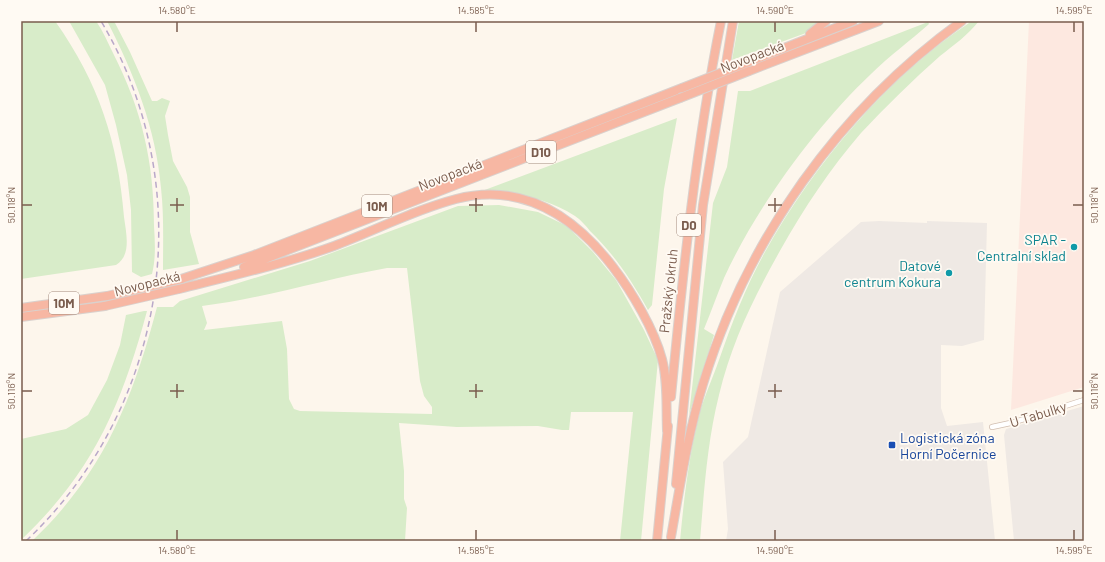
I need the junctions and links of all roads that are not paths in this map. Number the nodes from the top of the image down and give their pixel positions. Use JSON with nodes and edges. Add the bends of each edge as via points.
{"nodes":[{"id":1,"x":721,"y":21,"type":"edge"},
{"id":2,"x":733,"y":21,"type":"edge"},
{"id":3,"x":826,"y":21,"type":"edge"},
{"id":4,"x":853,"y":21,"type":"edge"},
{"id":5,"x":879,"y":21,"type":"edge"},
{"id":6,"x":962,"y":21,"type":"edge"},
{"id":7,"x":792,"y":45,"type":"junction"},
{"id":8,"x":179,"y":288,"type":"junction"},
{"id":9,"x":21,"y":308,"type":"edge"},
{"id":10,"x":21,"y":317,"type":"edge"},
{"id":11,"x":1084,"y":400,"type":"edge"},
{"id":12,"x":992,"y":427,"type":"dead end"},
{"id":13,"x":667,"y":431,"type":"junction"},
{"id":14,"x":670,"y":539,"type":"edge"},
{"id":15,"x":657,"y":541,"type":"edge"}],
"edges":[{"from":1,"to":13,"type":"highway","name":"Pražský okruh","number":"D0","via":[[694,187]]},
{"from":2,"to":14,"type":"highway","name":"Pražský okruh","number":"D0","via":[[703,205]]},
{"from":3,"to":7,"type":"highway"},
{"from":4,"to":7,"type":"highway","name":"Novopacká","number":"10M"},
{"from":5,"to":8,"type":"highway","name":"Novopacká","number":"D10","bridge":true,"via":[[256,263]]},
{"from":6,"to":14,"type":"highway","via":[[907,64],[852,121],[792,197],[758,252],[727,317],[703,384]]},
{"from":7,"to":9,"type":"highway","name":"Novopacká","number":"10M","bridge":true,"via":[[254,255],[181,279],[106,296]]},
{"from":8,"to":10,"type":"highway","name":"Novopacká","number":"10M","bridge":true,"via":[[105,306]]},
{"from":8,"to":13,"type":"highway","via":[[307,255],[457,199],[493,196],[536,203],[579,228],[594,243],[634,299],[650,329],[662,360],[666,386]]},
{"from":11,"to":12,"type":"street","name":"U Tabulky"},
{"from":13,"to":15,"type":"highway","name":"Pražský okruh","number":"D0"}]}
